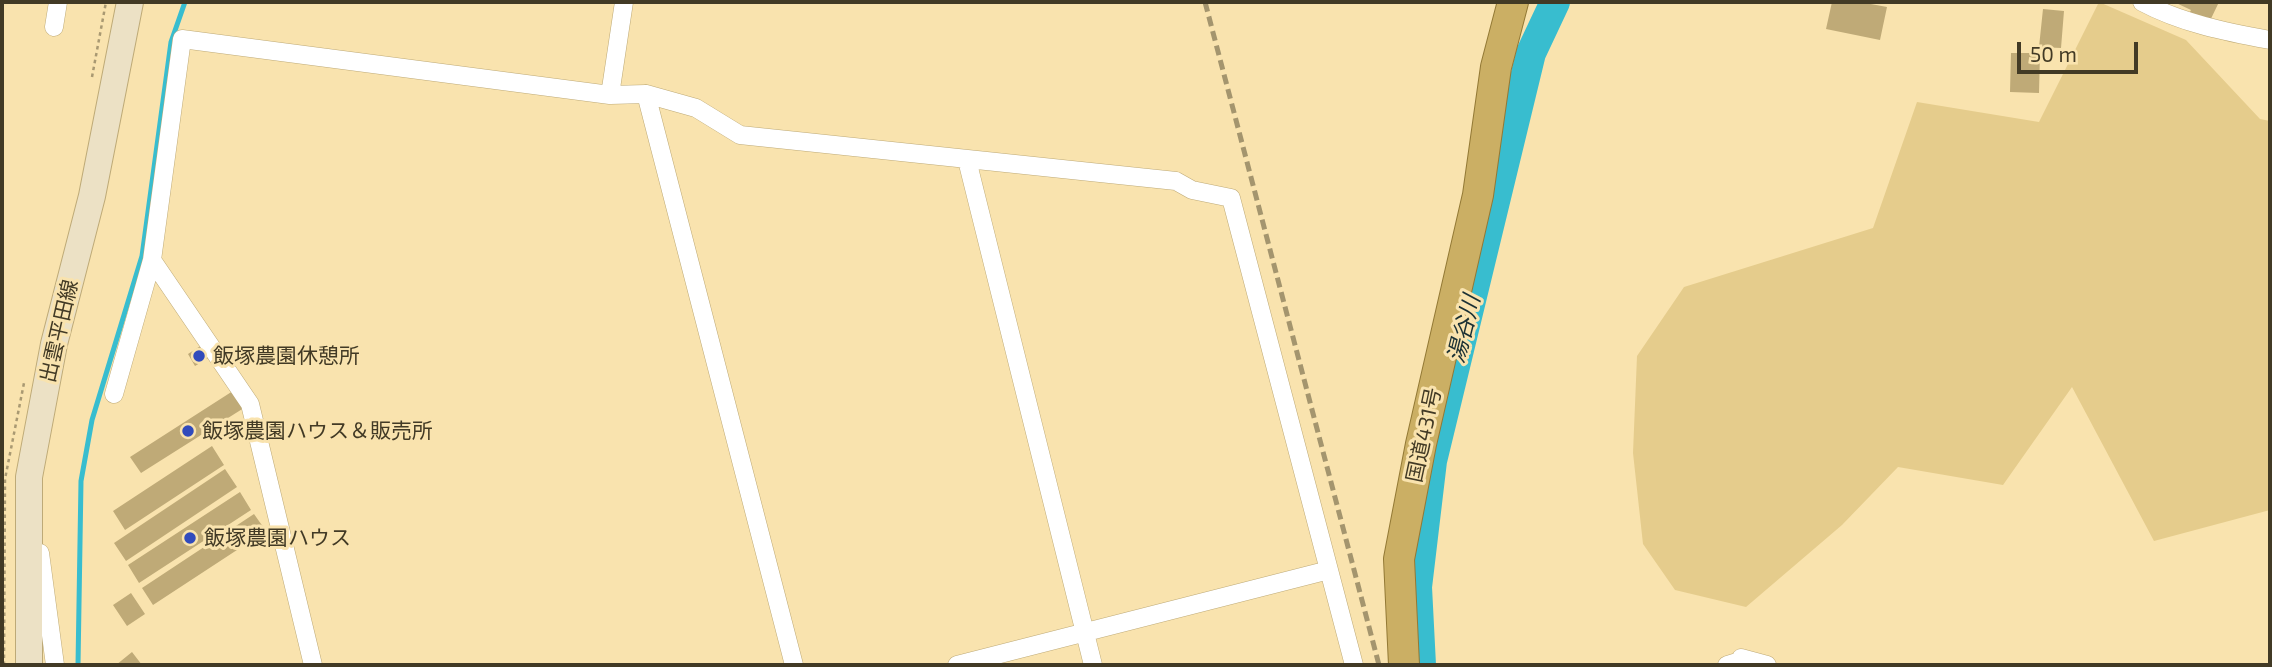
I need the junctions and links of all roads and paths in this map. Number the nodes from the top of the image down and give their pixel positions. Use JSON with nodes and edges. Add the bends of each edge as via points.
{"nodes":[{"id":1,"x":58,"y":2,"type":"edge"},
{"id":2,"x":130,"y":2,"type":"edge"},
{"id":3,"x":624,"y":2,"type":"edge"},
{"id":4,"x":1513,"y":2,"type":"edge"},
{"id":5,"x":2142,"y":2,"type":"edge"},
{"id":6,"x":54,"y":27,"type":"dead end"},
{"id":7,"x":2270,"y":40,"type":"edge"},
{"id":8,"x":646,"y":94,"type":"junction"},
{"id":9,"x":610,"y":95,"type":"junction"},
{"id":10,"x":967,"y":160,"type":"junction"},
{"id":11,"x":152,"y":260,"type":"junction"},
{"id":12,"x":114,"y":394,"type":"dead end"},
{"id":13,"x":29,"y":477,"type":"junction"},
{"id":14,"x":1329,"y":570,"type":"junction"},
{"id":15,"x":1084,"y":633,"type":"junction"},
{"id":16,"x":29,"y":665,"type":"edge"},
{"id":17,"x":55,"y":665,"type":"edge"},
{"id":18,"x":313,"y":665,"type":"edge"},
{"id":19,"x":794,"y":665,"type":"edge"},
{"id":20,"x":957,"y":665,"type":"edge"},
{"id":21,"x":1093,"y":665,"type":"edge"},
{"id":22,"x":1354,"y":665,"type":"edge"},
{"id":23,"x":1404,"y":665,"type":"edge"},
{"id":24,"x":1727,"y":665,"type":"edge"},
{"id":25,"x":1767,"y":665,"type":"edge"}],
"edges":[{"from":1,"to":6,"type":"street"},
{"from":2,"to":13,"type":"main road","name":"出雲平田線"},
{"from":3,"to":9,"type":"street"},
{"from":4,"to":23,"type":"highway","name":"国道431号","via":[[1496,67],[1478,195],[1399,559]]},
{"from":5,"to":7,"type":"street","via":[[2224,32]]},
{"from":8,"to":9,"type":"street"},
{"from":8,"to":10,"type":"street","via":[[696,108],[740,135]]},
{"from":8,"to":19,"type":"street"},
{"from":9,"to":11,"type":"street","via":[[182,39]]},
{"from":10,"to":14,"type":"street","via":[[1176,181],[1192,190],[1231,198]]},
{"from":10,"to":15,"type":"street"},
{"from":11,"to":12,"type":"street"},
{"from":11,"to":18,"type":"street","via":[[250,404]]},
{"from":13,"to":16,"type":"main road","name":"出雲平田線"},
{"from":13,"to":17,"type":"street","via":[[37,497],[41,571]]},
{"from":14,"to":15,"type":"street"},
{"from":14,"to":22,"type":"street"},
{"from":15,"to":20,"type":"street"},
{"from":15,"to":21,"type":"street"},
{"from":24,"to":25,"type":"street","via":[[1741,658]]}]}
